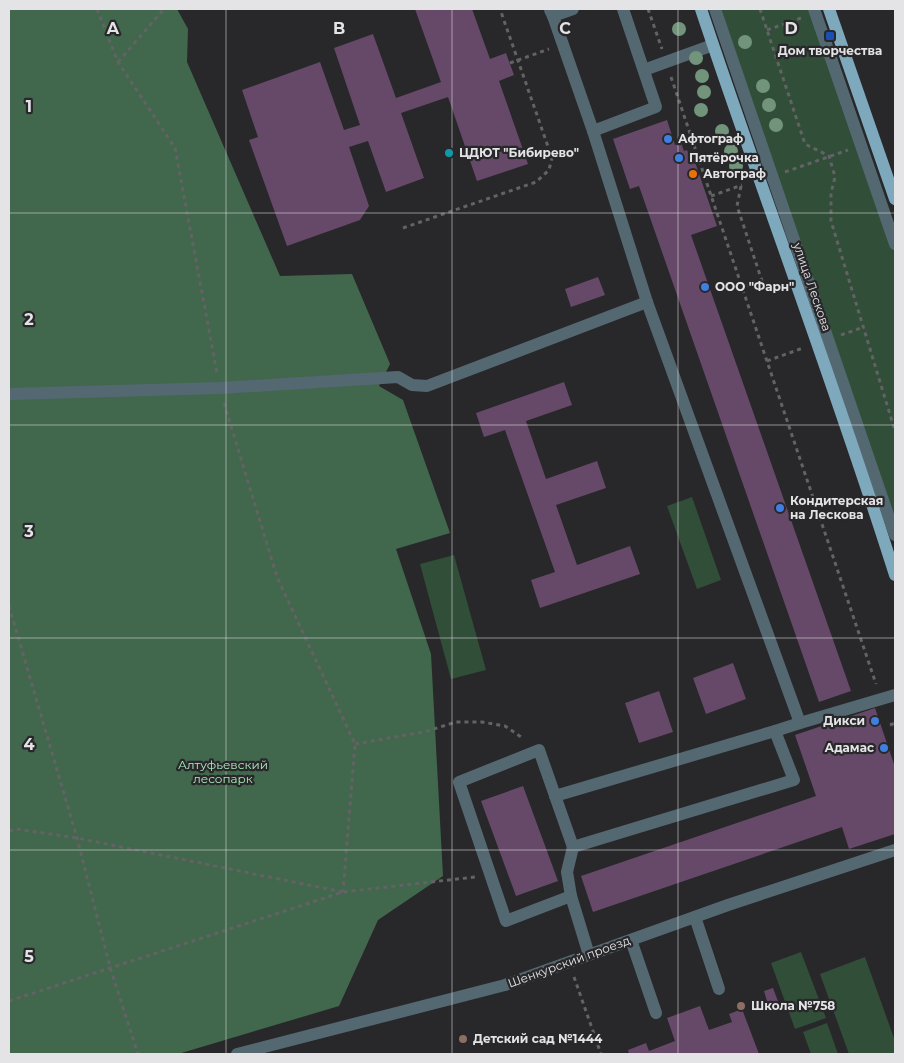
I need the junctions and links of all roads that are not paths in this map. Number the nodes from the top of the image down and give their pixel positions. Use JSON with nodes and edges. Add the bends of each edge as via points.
{"nodes":[{"id":1,"x":573,"y":9,"type":"edge"},
{"id":2,"x":623,"y":9,"type":"edge"},
{"id":3,"x":701,"y":9,"type":"edge"},
{"id":4,"x":715,"y":9,"type":"edge"},
{"id":5,"x":814,"y":9,"type":"edge"},
{"id":6,"x":830,"y":9,"type":"edge"},
{"id":7,"x":552,"y":12,"type":"edge"},
{"id":8,"x":713,"y":46,"type":"junction"},
{"id":9,"x":644,"y":70,"type":"junction"},
{"id":10,"x":593,"y":131,"type":"junction"},
{"id":11,"x":895,"y":196,"type":"edge"},
{"id":12,"x":895,"y":244,"type":"edge"},
{"id":13,"x":647,"y":302,"type":"junction"},
{"id":14,"x":9,"y":394,"type":"edge"},
{"id":15,"x":895,"y":535,"type":"edge"},
{"id":16,"x":895,"y":575,"type":"edge"},
{"id":17,"x":895,"y":695,"type":"edge"},
{"id":18,"x":800,"y":723,"type":"junction"},
{"id":19,"x":775,"y":731,"type":"junction"},
{"id":20,"x":555,"y":796,"type":"junction"},
{"id":21,"x":573,"y":847,"type":"junction"},
{"id":22,"x":895,"y":850,"type":"edge"},
{"id":23,"x":571,"y":896,"type":"junction"},
{"id":24,"x":695,"y":917,"type":"junction"},
{"id":25,"x":631,"y":940,"type":"junction"},
{"id":26,"x":589,"y":955,"type":"junction"},
{"id":27,"x":719,"y":989,"type":"dead end"},
{"id":28,"x":656,"y":1013,"type":"dead end"},
{"id":29,"x":237,"y":1054,"type":"edge"}],
"edges":[{"from":1,"to":7,"type":"street"},
{"from":2,"to":9,"type":"street"},
{"from":3,"to":8,"type":"main road","name":"улица Лескова"},
{"from":4,"to":15,"type":"street","name":"улица Лескова"},
{"from":5,"to":12,"type":"street"},
{"from":6,"to":11,"type":"main road"},
{"from":7,"to":10,"type":"street"},
{"from":8,"to":9,"type":"street"},
{"from":8,"to":16,"type":"main road","name":"улица Лескова"},
{"from":9,"to":10,"type":"street","via":[[656,107]]},
{"from":10,"to":13,"type":"street"},
{"from":13,"to":14,"type":"street","via":[[427,386],[412,386],[398,377],[220,388]]},
{"from":13,"to":18,"type":"street"},
{"from":17,"to":18,"type":"street"},
{"from":18,"to":19,"type":"street"},
{"from":19,"to":20,"type":"street"},
{"from":19,"to":21,"type":"street","via":[[794,780]]},
{"from":20,"to":21,"type":"street"},
{"from":20,"to":23,"type":"street","via":[[539,750],[459,782],[506,921]]},
{"from":21,"to":23,"type":"street","via":[[567,872]]},
{"from":22,"to":24,"type":"street","name":"Шенкурский проезд"},
{"from":23,"to":26,"type":"street"},
{"from":24,"to":25,"type":"street","name":"Шенкурский проезд"},
{"from":24,"to":27,"type":"street"},
{"from":25,"to":26,"type":"street","name":"Шенкурский проезд"},
{"from":25,"to":28,"type":"street"},
{"from":26,"to":29,"type":"street","name":"Шенкурский проезд","via":[[505,985]]}]}
